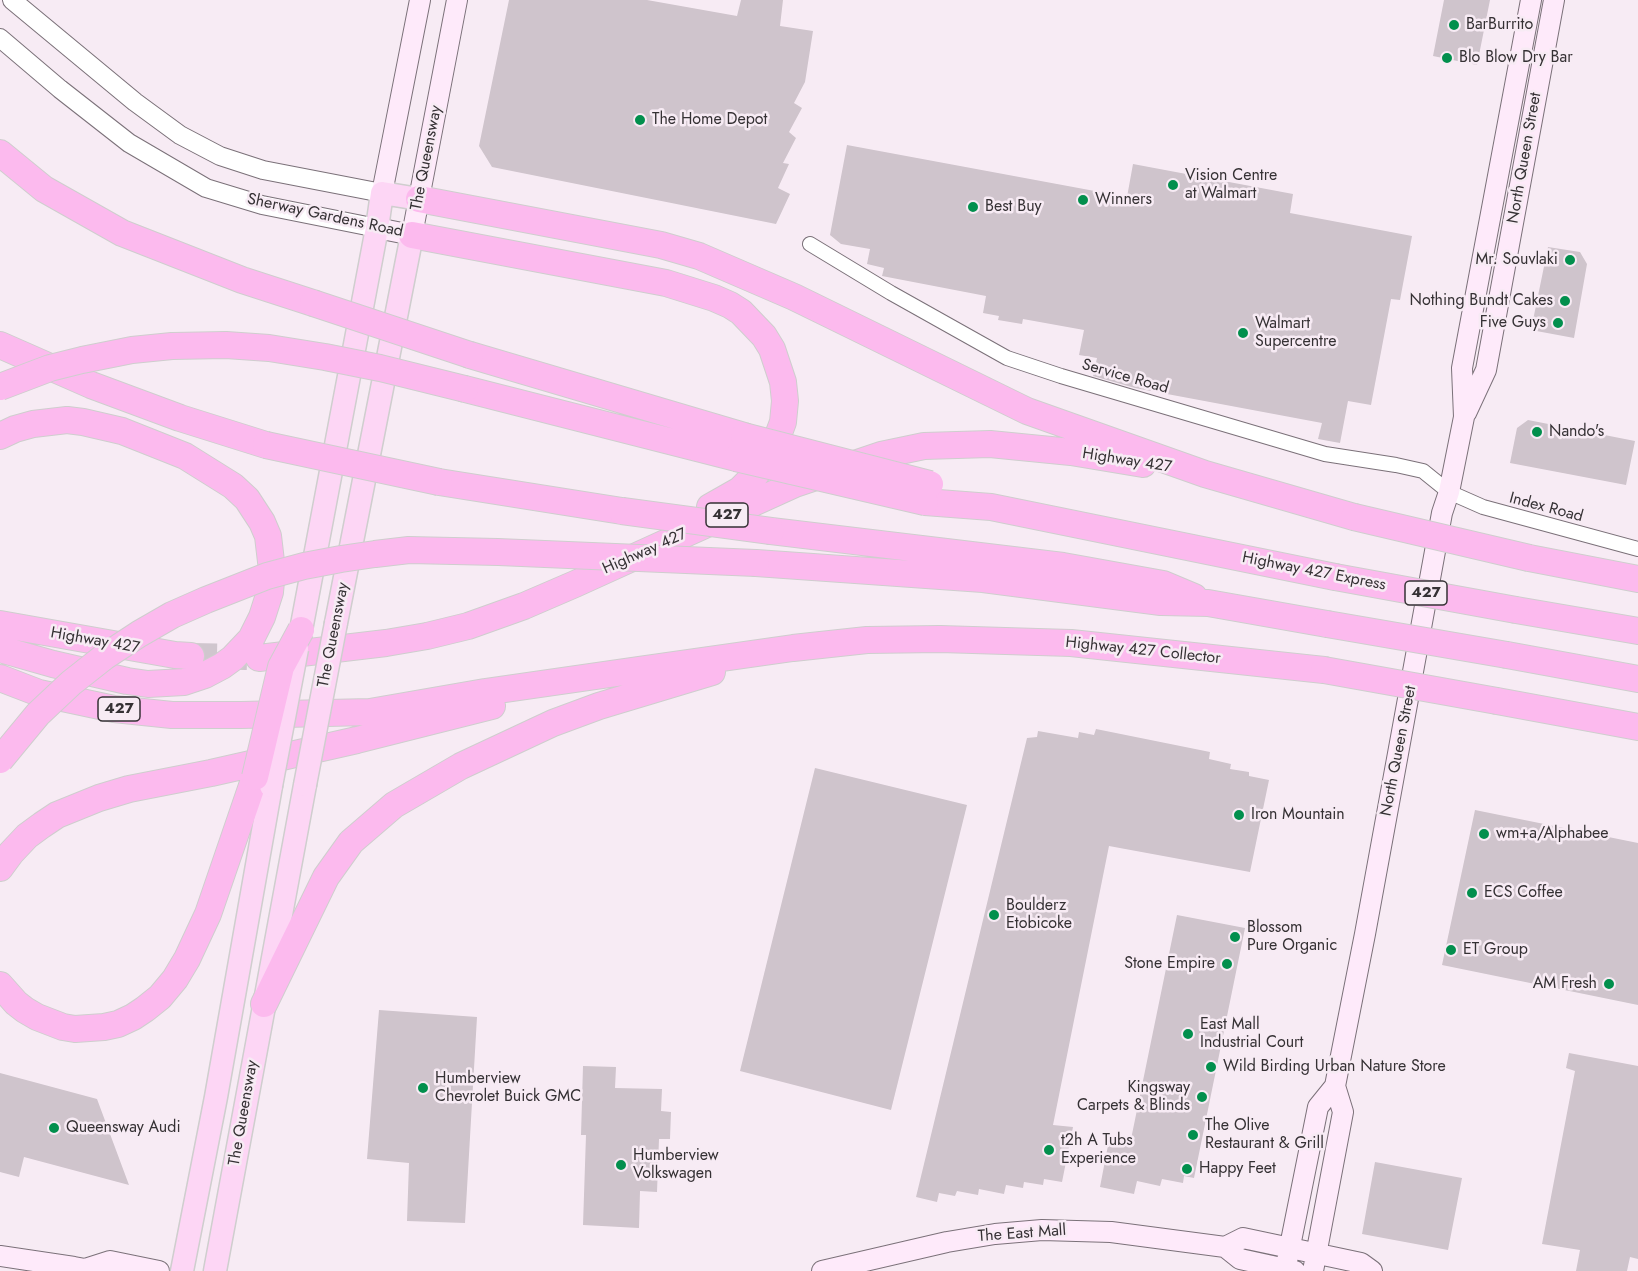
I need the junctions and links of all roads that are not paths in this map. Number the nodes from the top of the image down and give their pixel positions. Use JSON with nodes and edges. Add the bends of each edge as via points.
{"nodes":[{"id":1,"x":12,"y":0,"type":"edge"},
{"id":2,"x":420,"y":0,"type":"edge"},
{"id":3,"x":457,"y":0,"type":"edge"},
{"id":4,"x":1531,"y":0,"type":"edge"},
{"id":5,"x":1554,"y":0,"type":"edge"},
{"id":6,"x":0,"y":38,"type":"edge"},
{"id":7,"x":0,"y":153,"type":"edge"},
{"id":8,"x":382,"y":194,"type":"junction"},
{"id":9,"x":419,"y":199,"type":"junction"},
{"id":10,"x":377,"y":228,"type":"junction"},
{"id":11,"x":412,"y":235,"type":"junction"},
{"id":12,"x":810,"y":244,"type":"dead end"},
{"id":13,"x":0,"y":345,"type":"edge"},
{"id":14,"x":0,"y":387,"type":"edge"},
{"id":15,"x":1464,"y":417,"type":"junction"},
{"id":16,"x":0,"y":436,"type":"edge"},
{"id":17,"x":740,"y":447,"type":"junction"},
{"id":18,"x":1205,"y":474,"type":"junction"},
{"id":19,"x":1449,"y":492,"type":"junction"},
{"id":20,"x":1638,"y":549,"type":"edge"},
{"id":21,"x":1638,"y":579,"type":"edge"},
{"id":22,"x":575,"y":584,"type":"junction"},
{"id":23,"x":1208,"y":603,"type":"junction"},
{"id":24,"x":0,"y":616,"type":"edge"},
{"id":25,"x":0,"y":624,"type":"edge"},
{"id":26,"x":32,"y":629,"type":"junction"},
{"id":27,"x":301,"y":630,"type":"joint"},
{"id":28,"x":1638,"y":632,"type":"edge"},
{"id":29,"x":793,"y":648,"type":"junction"},
{"id":30,"x":0,"y":650,"type":"edge"},
{"id":31,"x":190,"y":656,"type":"tunnel mouth"},
{"id":32,"x":259,"y":658,"type":"tunnel mouth"},
{"id":33,"x":645,"y":669,"type":"junction"},
{"id":34,"x":0,"y":678,"type":"edge"},
{"id":35,"x":1638,"y":679,"type":"edge"},
{"id":36,"x":1638,"y":727,"type":"edge"},
{"id":37,"x":0,"y":759,"type":"edge"},
{"id":38,"x":263,"y":781,"type":"junction"},
{"id":39,"x":0,"y":868,"type":"edge"},
{"id":40,"x":0,"y":985,"type":"edge"},
{"id":41,"x":264,"y":1004,"type":"junction"},
{"id":42,"x":1335,"y":1086,"type":"junction"},
{"id":43,"x":1225,"y":1247,"type":"junction"},
{"id":44,"x":1290,"y":1248,"type":"junction"},
{"id":45,"x":0,"y":1257,"type":"edge"},
{"id":46,"x":1315,"y":1262,"type":"edge"},
{"id":47,"x":86,"y":1270,"type":"edge"},
{"id":48,"x":1289,"y":1270,"type":"edge"},
{"id":49,"x":159,"y":1271,"type":"edge"},
{"id":50,"x":182,"y":1271,"type":"edge"},
{"id":51,"x":215,"y":1271,"type":"edge"},
{"id":52,"x":822,"y":1271,"type":"edge"},
{"id":53,"x":1372,"y":1271,"type":"edge"}],
"edges":[{"from":1,"to":8,"type":"street","name":"Sherway Gardens Road","via":[[135,102],[180,135],[220,156],[263,170]]},
{"from":2,"to":8,"type":"main road","name":"The Queensway"},
{"from":3,"to":9,"type":"main road","name":"The Queensway"},
{"from":4,"to":15,"type":"main road","name":"North Queen Street","via":[[1462,368]]},
{"from":5,"to":15,"type":"main road","name":"North Queen Street","via":[[1486,370]]},
{"from":6,"to":10,"type":"street","name":"Sherway Gardens Road","via":[[129,143],[206,188],[262,205]]},
{"from":7,"to":17,"type":"highway","bridge":true,"via":[[44,189],[122,233],[242,280]]},
{"from":8,"to":9,"type":"main road","name":"Sherway Gardens Road"},
{"from":8,"to":10,"type":"main road","name":"The Queensway"},
{"from":9,"to":11,"type":"main road","name":"The Queensway"},
{"from":9,"to":18,"type":"highway","via":[[661,245],[699,256],[1027,411]]},
{"from":10,"to":11,"type":"main road","name":"Sherway Gardens Road"},
{"from":10,"to":27,"type":"main road","name":"The Queensway"},
{"from":11,"to":22,"type":"highway","via":[[698,292],[741,312],[772,349],[783,382],[783,422],[756,474],[740,490]]},
{"from":11,"to":41,"type":"main road","name":"The Queensway","bridge":true},
{"from":12,"to":19,"type":"street","name":"Service Road","via":[[1006,358],[1325,454],[1423,471]]},
{"from":13,"to":23,"type":"highway","bridge":true,"via":[[91,385],[266,445],[439,482],[622,511],[1063,566],[1163,584]]},
{"from":14,"to":17,"type":"highway","bridge":true,"via":[[50,368],[132,350],[226,345],[269,348]]},
{"from":15,"to":19,"type":"main road","name":"North Queen Street"},
{"from":16,"to":30,"type":"highway","via":[[33,424],[67,420],[122,431],[185,456],[247,499],[268,536],[272,570],[270,592],[251,639],[222,666],[184,682],[127,681]]},
{"from":17,"to":28,"type":"highway","name":"Highway 427 Express","number":"427","bridge":true,"via":[[991,507],[1335,577]]},
{"from":18,"to":21,"type":"highway","number":"427","bridge":true,"via":[[1354,517]]},
{"from":18,"to":22,"type":"highway","name":"Highway 427","number":"427","via":[[1071,452],[990,444],[924,446],[880,455],[795,484]]},
{"from":19,"to":20,"type":"street","name":"Index Road","via":[[1483,507]]},
{"from":19,"to":42,"type":"main road","name":"North Queen Street"},
{"from":22,"to":32,"type":"highway","name":"Highway 427","number":"427","via":[[468,626],[427,636]]},
{"from":23,"to":35,"type":"highway","bridge":true},
{"from":23,"to":37,"type":"highway","bridge":true,"via":[[1161,602],[983,579],[756,563],[498,552],[409,550],[375,554],[286,571],[172,615],[113,651],[71,683]]},
{"from":24,"to":26,"type":"highway"},
{"from":25,"to":26,"type":"highway","name":"Highway 427"},
{"from":26,"to":31,"type":"highway","name":"Highway 427"},
{"from":27,"to":38,"type":"highway","bridge":true,"via":[[280,667]]},
{"from":29,"to":33,"type":"highway","name":"Highway 427 Collector","number":"427"},
{"from":29,"to":36,"type":"highway","name":"Highway 427 Collector","number":"427","bridge":true,"via":[[867,640],[1071,643],[1324,670]]},
{"from":29,"to":41,"type":"highway","via":[[553,723],[461,766],[394,806],[351,842],[326,877]]},
{"from":33,"to":34,"type":"highway","number":"427","via":[[370,712],[241,715],[123,710],[39,693]]},
{"from":33,"to":39,"type":"highway","via":[[99,798],[42,825],[27,836]]},
{"from":38,"to":40,"type":"highway","via":[[188,959],[153,1003],[118,1024],[75,1029],[37,1017],[16,1003]]},
{"from":38,"to":50,"type":"main road","name":"The Queensway","via":[[216,1097]]},
{"from":41,"to":51,"type":"main road","name":"The Queensway"},
{"from":42,"to":44,"type":"main road","name":"North Queen Street","via":[[1318,1107]]},
{"from":42,"to":46,"type":"main road","name":"North Queen Street","via":[[1343,1112]]},
{"from":43,"to":44,"type":"main road","name":"The East Mall","via":[[1243,1238]]},
{"from":43,"to":48,"type":"main road","name":"The East Mall","via":[[1240,1259]]},
{"from":43,"to":52,"type":"main road","name":"The East Mall","via":[[1111,1232],[1042,1230],[947,1242]]},
{"from":44,"to":46,"type":"main road","name":"The East Mall"},
{"from":44,"to":48,"type":"main road","name":"North Queen Street"},
{"from":45,"to":47,"type":"main road"},
{"from":46,"to":53,"type":"main road","name":"The East Mall","via":[[1361,1263]]},
{"from":47,"to":49,"type":"main road","via":[[110,1261]]}]}
